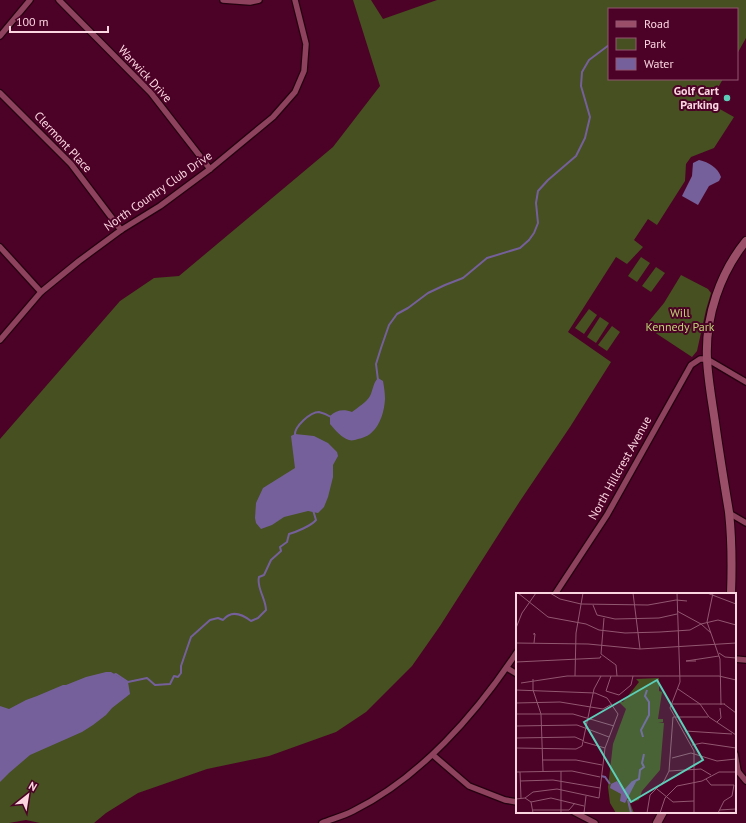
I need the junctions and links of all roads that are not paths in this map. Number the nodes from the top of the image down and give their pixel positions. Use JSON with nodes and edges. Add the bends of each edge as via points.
{"nodes":[{"id":1,"x":30,"y":0,"type":"edge"},
{"id":2,"x":59,"y":0,"type":"edge"},
{"id":3,"x":223,"y":0,"type":"edge"},
{"id":4,"x":259,"y":0,"type":"edge"},
{"id":5,"x":295,"y":0,"type":"edge"},
{"id":6,"x":0,"y":36,"type":"edge"},
{"id":7,"x":0,"y":93,"type":"edge"},
{"id":8,"x":210,"y":170,"type":"junction"},
{"id":9,"x":121,"y":230,"type":"junction"},
{"id":10,"x":744,"y":245,"type":"edge"},
{"id":11,"x":0,"y":247,"type":"edge"},
{"id":12,"x":42,"y":292,"type":"junction"},
{"id":13,"x":0,"y":340,"type":"edge"},
{"id":14,"x":707,"y":359,"type":"junction"},
{"id":15,"x":746,"y":382,"type":"edge"},
{"id":16,"x":729,"y":513,"type":"junction"},
{"id":17,"x":746,"y":523,"type":"edge"},
{"id":18,"x":556,"y":593,"type":"edge"},
{"id":19,"x":731,"y":593,"type":"edge"},
{"id":20,"x":516,"y":653,"type":"edge"},
{"id":21,"x":736,"y":659,"type":"edge"},
{"id":22,"x":746,"y":660,"type":"edge"},
{"id":23,"x":506,"y":668,"type":"junction"},
{"id":24,"x":516,"y":673,"type":"edge"},
{"id":25,"x":433,"y":755,"type":"junction"},
{"id":26,"x":737,"y":769,"type":"edge"},
{"id":27,"x":746,"y":781,"type":"edge"},
{"id":28,"x":516,"y":802,"type":"edge"},
{"id":29,"x":576,"y":813,"type":"edge"},
{"id":30,"x":662,"y":813,"type":"edge"},
{"id":31,"x":322,"y":823,"type":"edge"},
{"id":32,"x":595,"y":823,"type":"edge"},
{"id":33,"x":656,"y":823,"type":"edge"}],
"edges":[{"from":1,"to":6,"type":"street"},
{"from":2,"to":8,"type":"street","name":"Warwick Drive","via":[[151,93]]},
{"from":3,"to":4,"type":"street"},
{"from":5,"to":8,"type":"street","name":"North Country Club Drive","via":[[306,44],[304,71],[295,92],[272,117]]},
{"from":7,"to":9,"type":"street","name":"Clermont Place","via":[[71,164]]},
{"from":8,"to":9,"type":"street","name":"North Country Club Drive"},
{"from":9,"to":12,"type":"street","name":"North Country Club Drive"},
{"from":10,"to":14,"type":"street","via":[[723,277],[709,329]]},
{"from":11,"to":12,"type":"street"},
{"from":12,"to":13,"type":"street","name":"North Country Club Drive"},
{"from":14,"to":15,"type":"street"},
{"from":14,"to":16,"type":"street"},
{"from":14,"to":18,"type":"street","name":"North Hillcrest Avenue","via":[[700,359],[688,370],[607,515]]},
{"from":16,"to":17,"type":"street"},
{"from":16,"to":19,"type":"street"},
{"from":20,"to":23,"type":"street"},
{"from":21,"to":22,"type":"street"},
{"from":23,"to":24,"type":"street"},
{"from":23,"to":25,"type":"street","via":[[474,711]]},
{"from":25,"to":28,"type":"street","via":[[469,786],[504,800]]},
{"from":25,"to":31,"type":"street","via":[[395,786],[353,811]]},
{"from":26,"to":27,"type":"street"},
{"from":29,"to":32,"type":"street"},
{"from":30,"to":33,"type":"street"}]}
